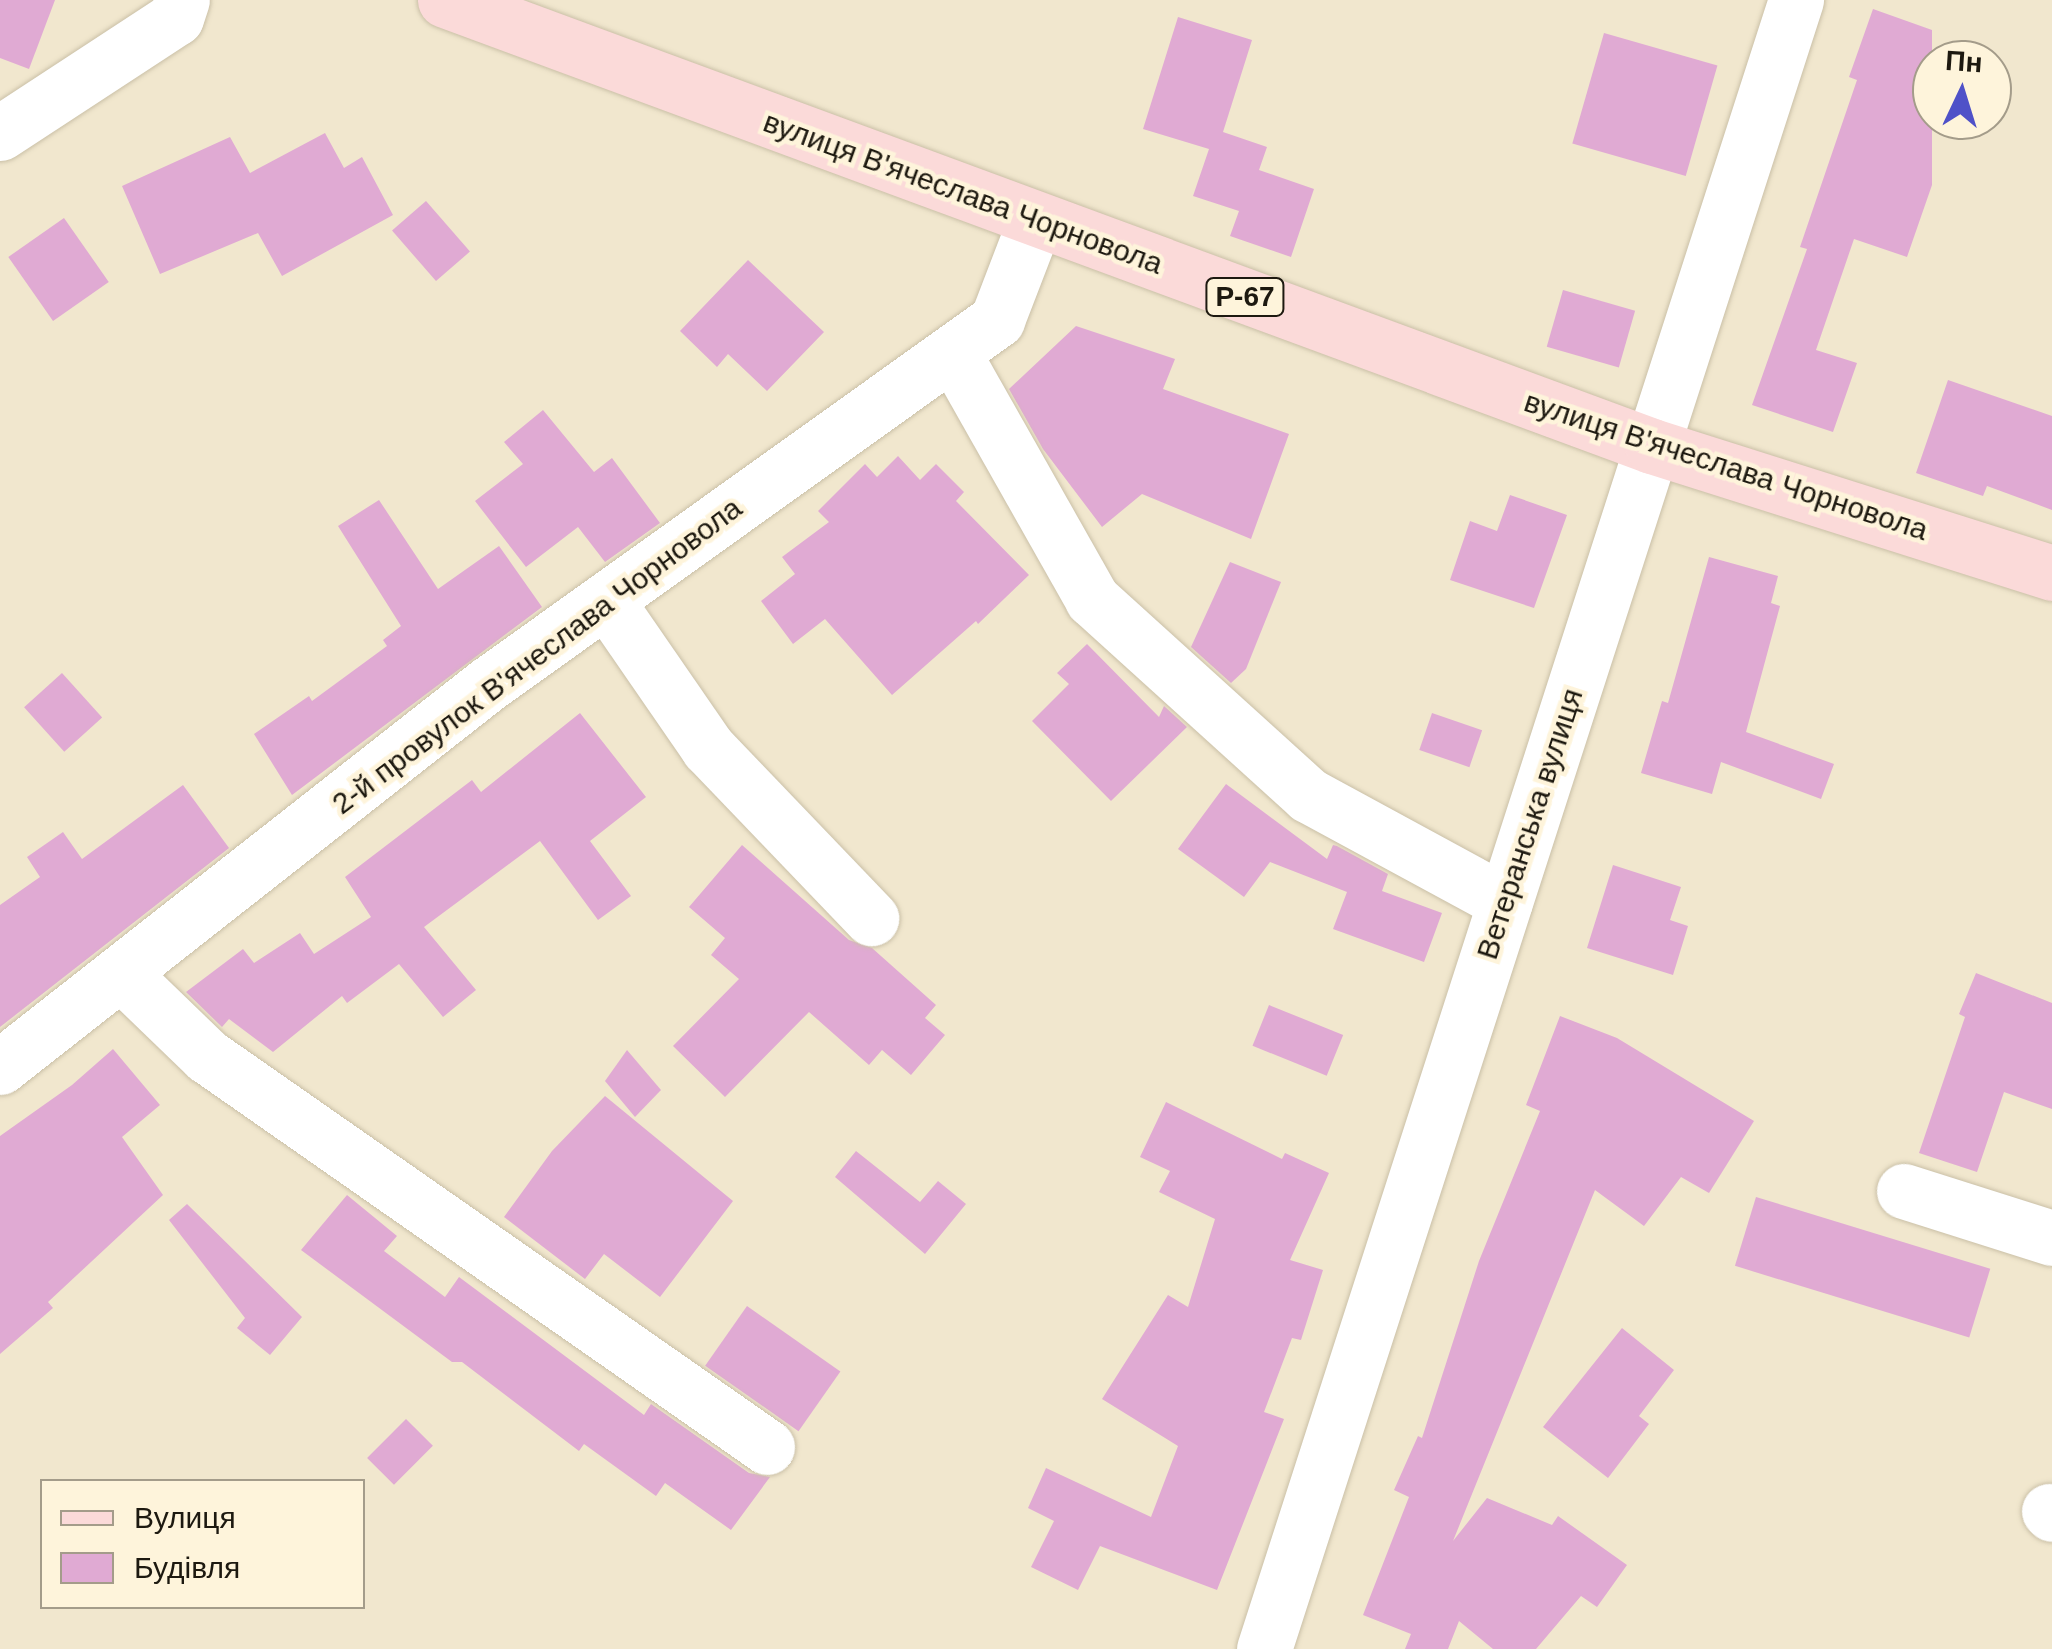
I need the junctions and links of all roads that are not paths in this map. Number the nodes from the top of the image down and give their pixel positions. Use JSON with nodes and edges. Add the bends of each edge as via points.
{"nodes":[{"id":1,"x":182,"y":0,"type":"edge"},
{"id":2,"x":445,"y":0,"type":"edge"},
{"id":3,"x":1796,"y":0,"type":"edge"},
{"id":4,"x":0,"y":133,"type":"edge"},
{"id":5,"x":1036,"y":221,"type":"junction"},
{"id":6,"x":954,"y":353,"type":"junction"},
{"id":7,"x":1652,"y":446,"type":"junction"},
{"id":8,"x":2052,"y":572,"type":"edge"},
{"id":9,"x":606,"y":600,"type":"junction"},
{"id":10,"x":1505,"y":902,"type":"junction"},
{"id":11,"x":871,"y":918,"type":"dead end"},
{"id":12,"x":121,"y":973,"type":"junction"},
{"id":13,"x":0,"y":1067,"type":"edge"},
{"id":14,"x":1904,"y":1192,"type":"dead end"},
{"id":15,"x":2052,"y":1238,"type":"edge"},
{"id":16,"x":767,"y":1447,"type":"dead end"},
{"id":17,"x":1264,"y":1649,"type":"edge"}],
"edges":[{"from":1,"to":4,"type":"street","via":[[176,18]]},
{"from":2,"to":5,"type":"main road","name":"вулиця В'ячеслава Чорновола","number":"Р-67"},
{"from":3,"to":7,"type":"street","name":"Ветеранська вулиця"},
{"from":5,"to":6,"type":"street","name":"2-й провулок В'ячеслава Чорновола","via":[[997,320]]},
{"from":5,"to":7,"type":"main road","name":"вулиця В'ячеслава Чорновола","number":"Р-67"},
{"from":6,"to":9,"type":"street","name":"2-й провулок В'ячеслава Чорновола"},
{"from":6,"to":10,"type":"street","via":[[1092,598],[1308,795]]},
{"from":7,"to":8,"type":"main road","name":"вулиця В'ячеслава Чорновола","number":"Р-67"},
{"from":7,"to":10,"type":"street","name":"Ветеранська вулиця"},
{"from":9,"to":11,"type":"street","via":[[708,748]]},
{"from":9,"to":12,"type":"street","name":"2-й провулок В'ячеслава Чорновола","via":[[488,684]]},
{"from":10,"to":17,"type":"street","name":"Ветеранська вулиця"},
{"from":12,"to":13,"type":"street","name":"2-й провулок В'ячеслава Чорновола"},
{"from":12,"to":16,"type":"street","via":[[207,1056]]},
{"from":14,"to":15,"type":"street"}]}
